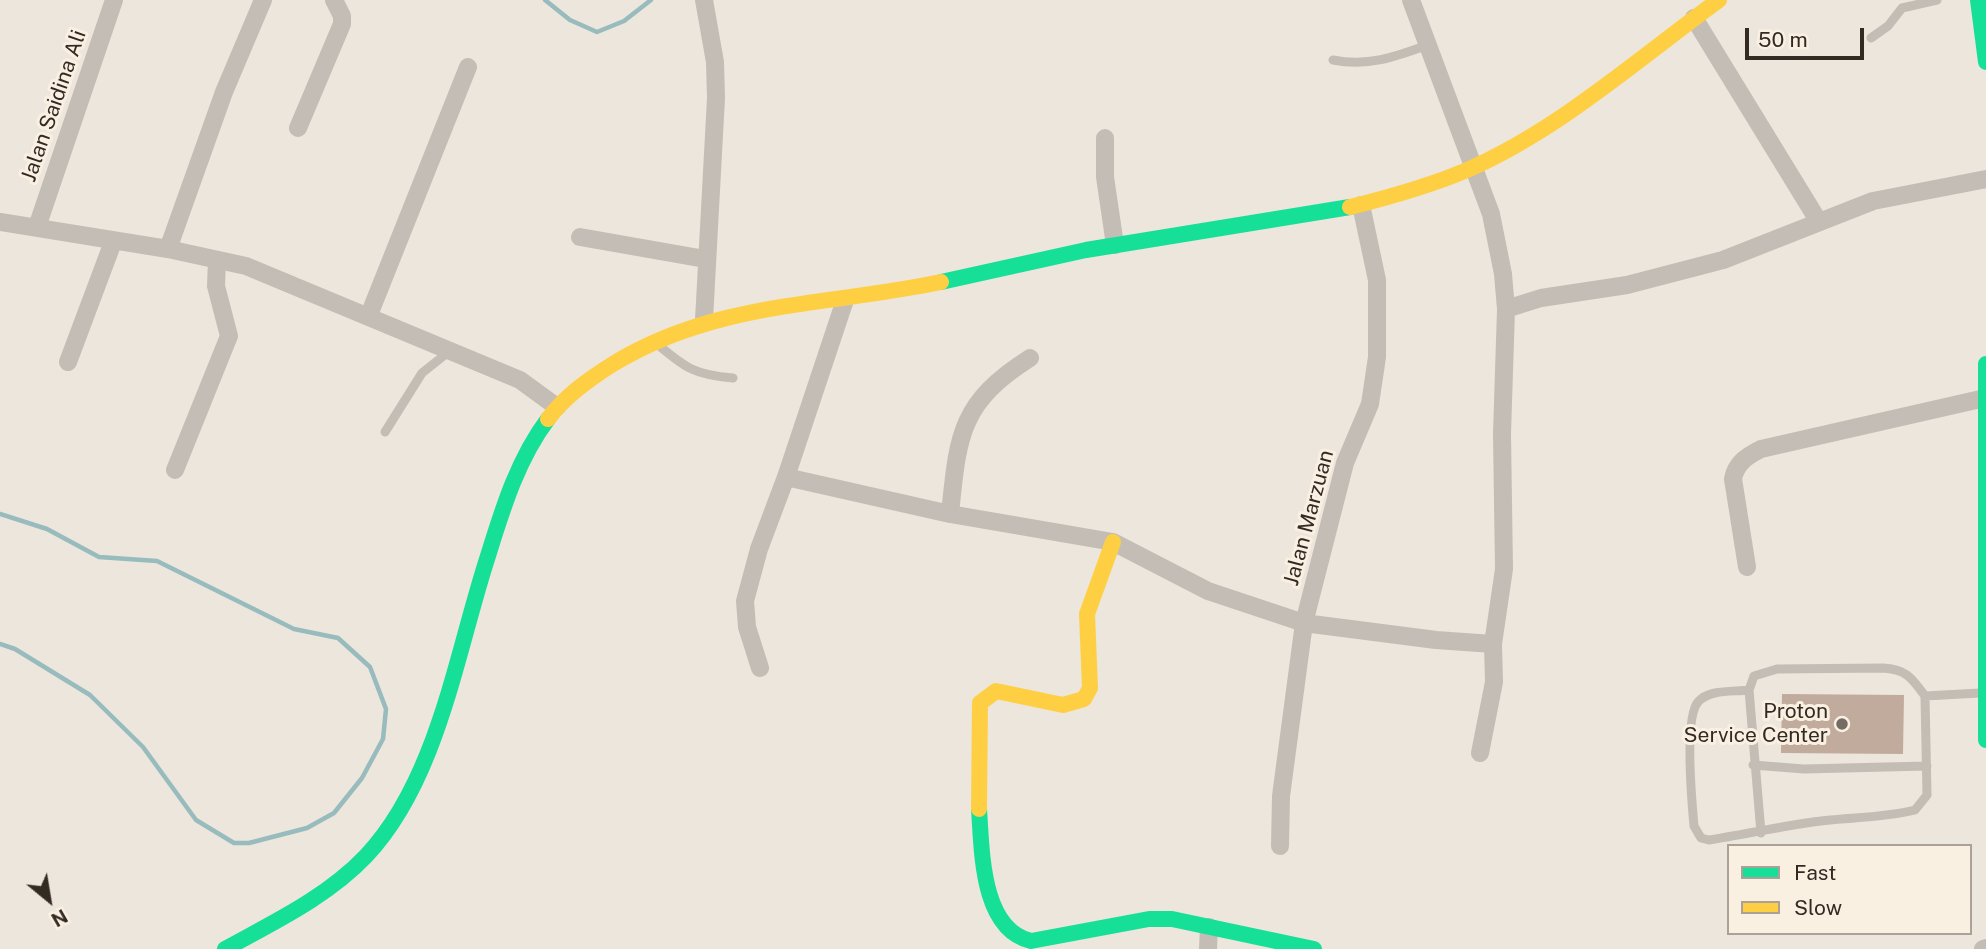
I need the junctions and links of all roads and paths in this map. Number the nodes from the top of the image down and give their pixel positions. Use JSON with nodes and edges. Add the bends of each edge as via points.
{"nodes":[{"id":1,"x":114,"y":0,"type":"edge"},
{"id":2,"x":263,"y":0,"type":"edge"},
{"id":3,"x":334,"y":0,"type":"edge"},
{"id":4,"x":704,"y":0,"type":"edge"},
{"id":5,"x":1411,"y":0,"type":"edge"},
{"id":6,"x":1719,"y":0,"type":"edge"},
{"id":7,"x":1937,"y":0,"type":"edge"},
{"id":8,"x":1979,"y":0,"type":"edge"},
{"id":9,"x":1986,"y":0,"type":"edge"},
{"id":10,"x":1986,"y":6,"type":"edge"},
{"id":11,"x":1694,"y":18,"type":"junction"},
{"id":12,"x":1871,"y":37,"type":"dead end"},
{"id":13,"x":1428,"y":45,"type":"junction"},
{"id":14,"x":1333,"y":60,"type":"dead end"},
{"id":15,"x":1986,"y":62,"type":"edge"},
{"id":16,"x":468,"y":67,"type":"dead end"},
{"id":17,"x":298,"y":128,"type":"dead end"},
{"id":18,"x":1105,"y":138,"type":"dead end"},
{"id":19,"x":1475,"y":168,"type":"junction"},
{"id":20,"x":1986,"y":179,"type":"edge"},
{"id":21,"x":1361,"y":205,"type":"junction"},
{"id":22,"x":0,"y":222,"type":"edge"},
{"id":23,"x":1819,"y":222,"type":"junction"},
{"id":24,"x":37,"y":228,"type":"junction"},
{"id":25,"x":580,"y":237,"type":"dead end"},
{"id":26,"x":113,"y":242,"type":"junction"},
{"id":27,"x":1115,"y":245,"type":"junction"},
{"id":28,"x":167,"y":249,"type":"junction"},
{"id":29,"x":705,"y":258,"type":"junction"},
{"id":30,"x":217,"y":260,"type":"junction"},
{"id":31,"x":845,"y":300,"type":"junction"},
{"id":32,"x":1506,"y":309,"type":"junction"},
{"id":33,"x":369,"y":315,"type":"junction"},
{"id":34,"x":704,"y":320,"type":"junction"},
{"id":35,"x":655,"y":342,"type":"junction"},
{"id":36,"x":452,"y":349,"type":"junction"},
{"id":37,"x":1030,"y":358,"type":"dead end"},
{"id":38,"x":68,"y":362,"type":"dead end"},
{"id":39,"x":1986,"y":364,"type":"edge"},
{"id":40,"x":733,"y":377,"type":"dead end"},
{"id":41,"x":1985,"y":398,"type":"edge"},
{"id":42,"x":556,"y":407,"type":"junction"},
{"id":43,"x":385,"y":432,"type":"dead end"},
{"id":44,"x":175,"y":470,"type":"dead end"},
{"id":45,"x":786,"y":477,"type":"junction"},
{"id":46,"x":950,"y":514,"type":"junction"},
{"id":47,"x":1113,"y":542,"type":"junction"},
{"id":48,"x":1747,"y":567,"type":"dead end"},
{"id":49,"x":1304,"y":623,"type":"junction"},
{"id":50,"x":1493,"y":644,"type":"junction"},
{"id":51,"x":760,"y":668,"type":"dead end"},
{"id":52,"x":1749,"y":690,"type":"junction"},
{"id":53,"x":1985,"y":693,"type":"edge"},
{"id":54,"x":1925,"y":696,"type":"junction"},
{"id":55,"x":1986,"y":740,"type":"edge"},
{"id":56,"x":1480,"y":753,"type":"dead end"},
{"id":57,"x":1753,"y":765,"type":"junction"},
{"id":58,"x":1927,"y":766,"type":"junction"},
{"id":59,"x":1761,"y":833,"type":"junction"},
{"id":60,"x":1280,"y":846,"type":"dead end"},
{"id":61,"x":1209,"y":928,"type":"junction"},
{"id":62,"x":225,"y":949,"type":"edge"},
{"id":63,"x":1208,"y":949,"type":"edge"},
{"id":64,"x":1314,"y":949,"type":"edge"}],
"edges":[{"from":1,"to":24,"type":"street","name":"Jalan Saidina Ali"},
{"from":2,"to":28,"type":"street","via":[[223,92]]},
{"from":3,"to":17,"type":"street","via":[[342,24]]},
{"from":4,"to":29,"type":"street","via":[[716,98]]},
{"from":5,"to":13,"type":"street"},
{"from":6,"to":11,"type":"main road"},
{"from":7,"to":12,"type":"lane","via":[[1902,8],[1888,26]]},
{"from":8,"to":15,"type":"main road"},
{"from":9,"to":10,"type":"main road"},
{"from":11,"to":19,"type":"main road","via":[[1557,120]]},
{"from":11,"to":23,"type":"street"},
{"from":13,"to":14,"type":"lane","via":[[1376,62],[1354,65]]},
{"from":13,"to":19,"type":"street"},
{"from":16,"to":33,"type":"street"},
{"from":18,"to":27,"type":"street","via":[[1105,177]]},
{"from":19,"to":21,"type":"main road"},
{"from":19,"to":32,"type":"street","via":[[1499,244]]},
{"from":20,"to":23,"type":"street","via":[[1873,201]]},
{"from":21,"to":27,"type":"main road"},
{"from":21,"to":49,"type":"street","name":"Jalan Marzuan","via":[[1377,280],[1377,357],[1370,404],[1345,463]]},
{"from":22,"to":24,"type":"street"},
{"from":23,"to":32,"type":"street","via":[[1723,260]]},
{"from":24,"to":26,"type":"street"},
{"from":25,"to":29,"type":"street"},
{"from":26,"to":28,"type":"street"},
{"from":26,"to":38,"type":"street"},
{"from":27,"to":31,"type":"main road"},
{"from":28,"to":30,"type":"street"},
{"from":29,"to":34,"type":"street"},
{"from":30,"to":33,"type":"street"},
{"from":30,"to":44,"type":"street","via":[[216,286],[229,335]]},
{"from":31,"to":34,"type":"main road","via":[[775,306]]},
{"from":31,"to":45,"type":"street"},
{"from":32,"to":50,"type":"street","via":[[1504,569]]},
{"from":33,"to":36,"type":"street"},
{"from":34,"to":35,"type":"main road"},
{"from":35,"to":40,"type":"lane","via":[[701,375]]},
{"from":35,"to":42,"type":"main road","via":[[602,372]]},
{"from":36,"to":42,"type":"street","via":[[520,380]]},
{"from":36,"to":43,"type":"lane","via":[[422,373]]},
{"from":37,"to":46,"type":"street","via":[[1003,375],[970,412],[954,469]]},
{"from":39,"to":41,"type":"main road"},
{"from":41,"to":48,"type":"street","via":[[1749,455],[1735,469],[1733,479]]},
{"from":41,"to":53,"type":"main road"},
{"from":42,"to":62,"type":"main road","via":[[537,434],[506,500],[426,758],[402,806],[368,854],[341,879]]},
{"from":45,"to":46,"type":"street"},
{"from":45,"to":51,"type":"street","via":[[759,549],[746,601],[747,627]]},
{"from":46,"to":47,"type":"street"},
{"from":47,"to":49,"type":"street","via":[[1208,591]]},
{"from":47,"to":61,"type":"main road","via":[[1087,614],[1087,698],[1067,706],[996,691],[980,703],[980,834],[994,905],[1007,930],[1031,941],[1149,919]]},
{"from":49,"to":50,"type":"street"},
{"from":49,"to":60,"type":"street","name":"Jalan Marzuan","via":[[1281,796]]},
{"from":50,"to":56,"type":"street","via":[[1494,682]]},
{"from":52,"to":54,"type":"lane","via":[[1755,676],[1777,669],[1898,668],[1909,674]]},
{"from":52,"to":57,"type":"lane"},
{"from":52,"to":59,"type":"lane","via":[[1709,694],[1696,704],[1691,722],[1692,809],[1701,838]]},
{"from":53,"to":54,"type":"lane"},
{"from":53,"to":55,"type":"main road"},
{"from":54,"to":58,"type":"lane"},
{"from":57,"to":58,"type":"lane","via":[[1804,769]]},
{"from":57,"to":59,"type":"lane"},
{"from":58,"to":59,"type":"lane","via":[[1927,795],[1915,810]]},
{"from":61,"to":63,"type":"street"},
{"from":61,"to":64,"type":"main road"}]}
